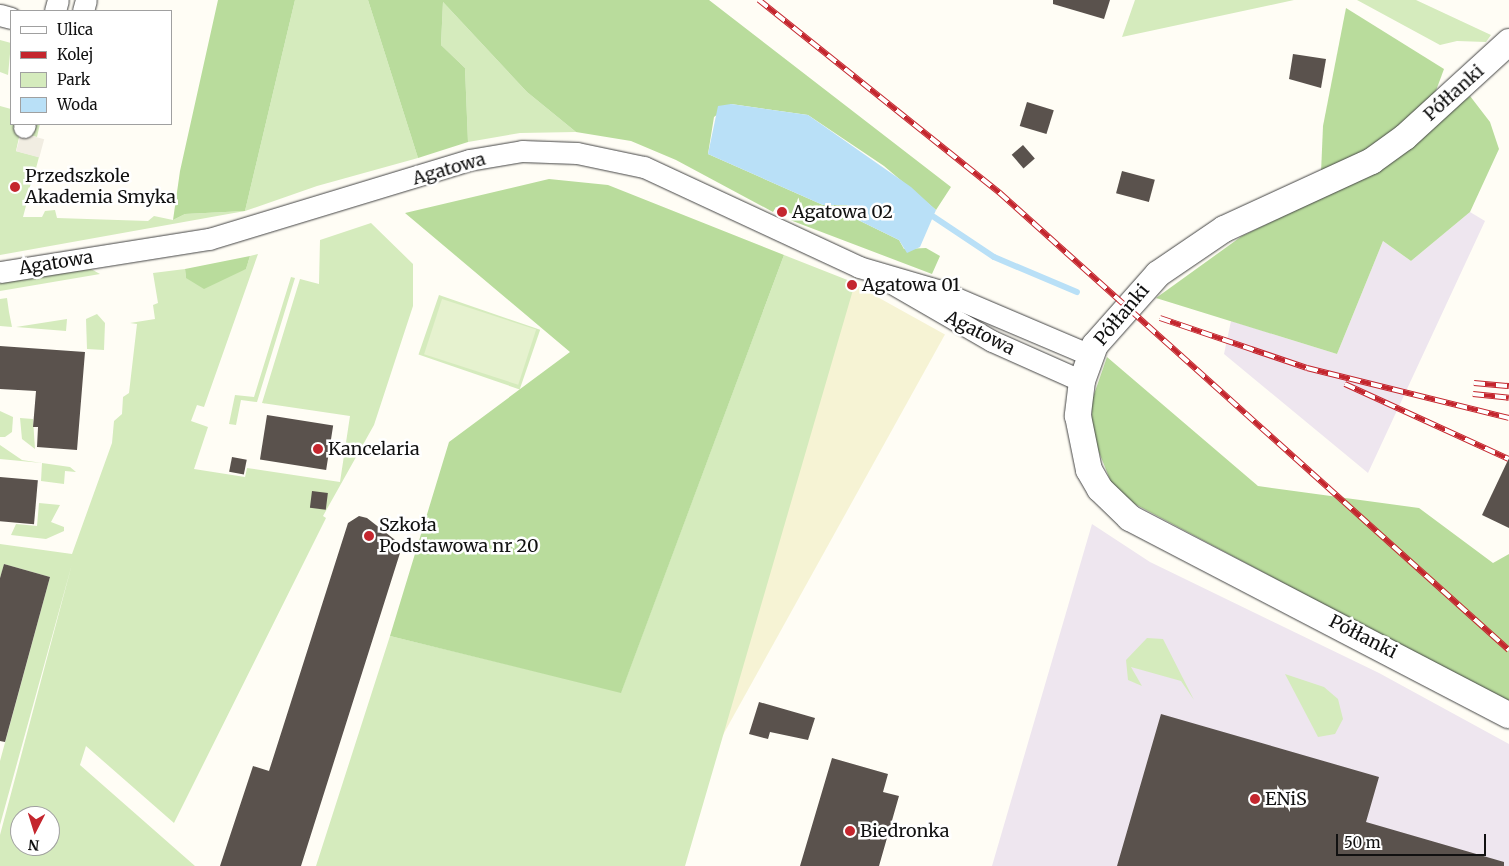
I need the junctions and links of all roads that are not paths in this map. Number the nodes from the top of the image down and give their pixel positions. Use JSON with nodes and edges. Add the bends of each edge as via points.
{"nodes":[{"id":1,"x":1509,"y":42,"type":"edge"},
{"id":2,"x":0,"y":272,"type":"edge"},
{"id":3,"x":882,"y":276,"type":"junction"},
{"id":4,"x":1090,"y":355,"type":"junction"},
{"id":5,"x":1082,"y":381,"type":"junction"},
{"id":6,"x":1509,"y":715,"type":"edge"}],
"edges":[{"from":1,"to":4,"type":"street","name":"Półłanki","via":[[1435,111],[1378,157],[1224,229],[1179,257],[1120,313]]},
{"from":2,"to":3,"type":"street","name":"Agatowa","via":[[209,239],[469,160],[550,151],[600,156],[644,167]]},
{"from":3,"to":4,"type":"street","name":"Agatowa","via":[[937,290]]},
{"from":3,"to":5,"type":"street","name":"Agatowa","via":[[908,295],[992,341]]},
{"from":4,"to":5,"type":"street","name":"Półłanki"},
{"from":5,"to":6,"type":"street","name":"Półłanki","via":[[1078,428],[1086,462],[1100,489],[1130,518]]}]}
